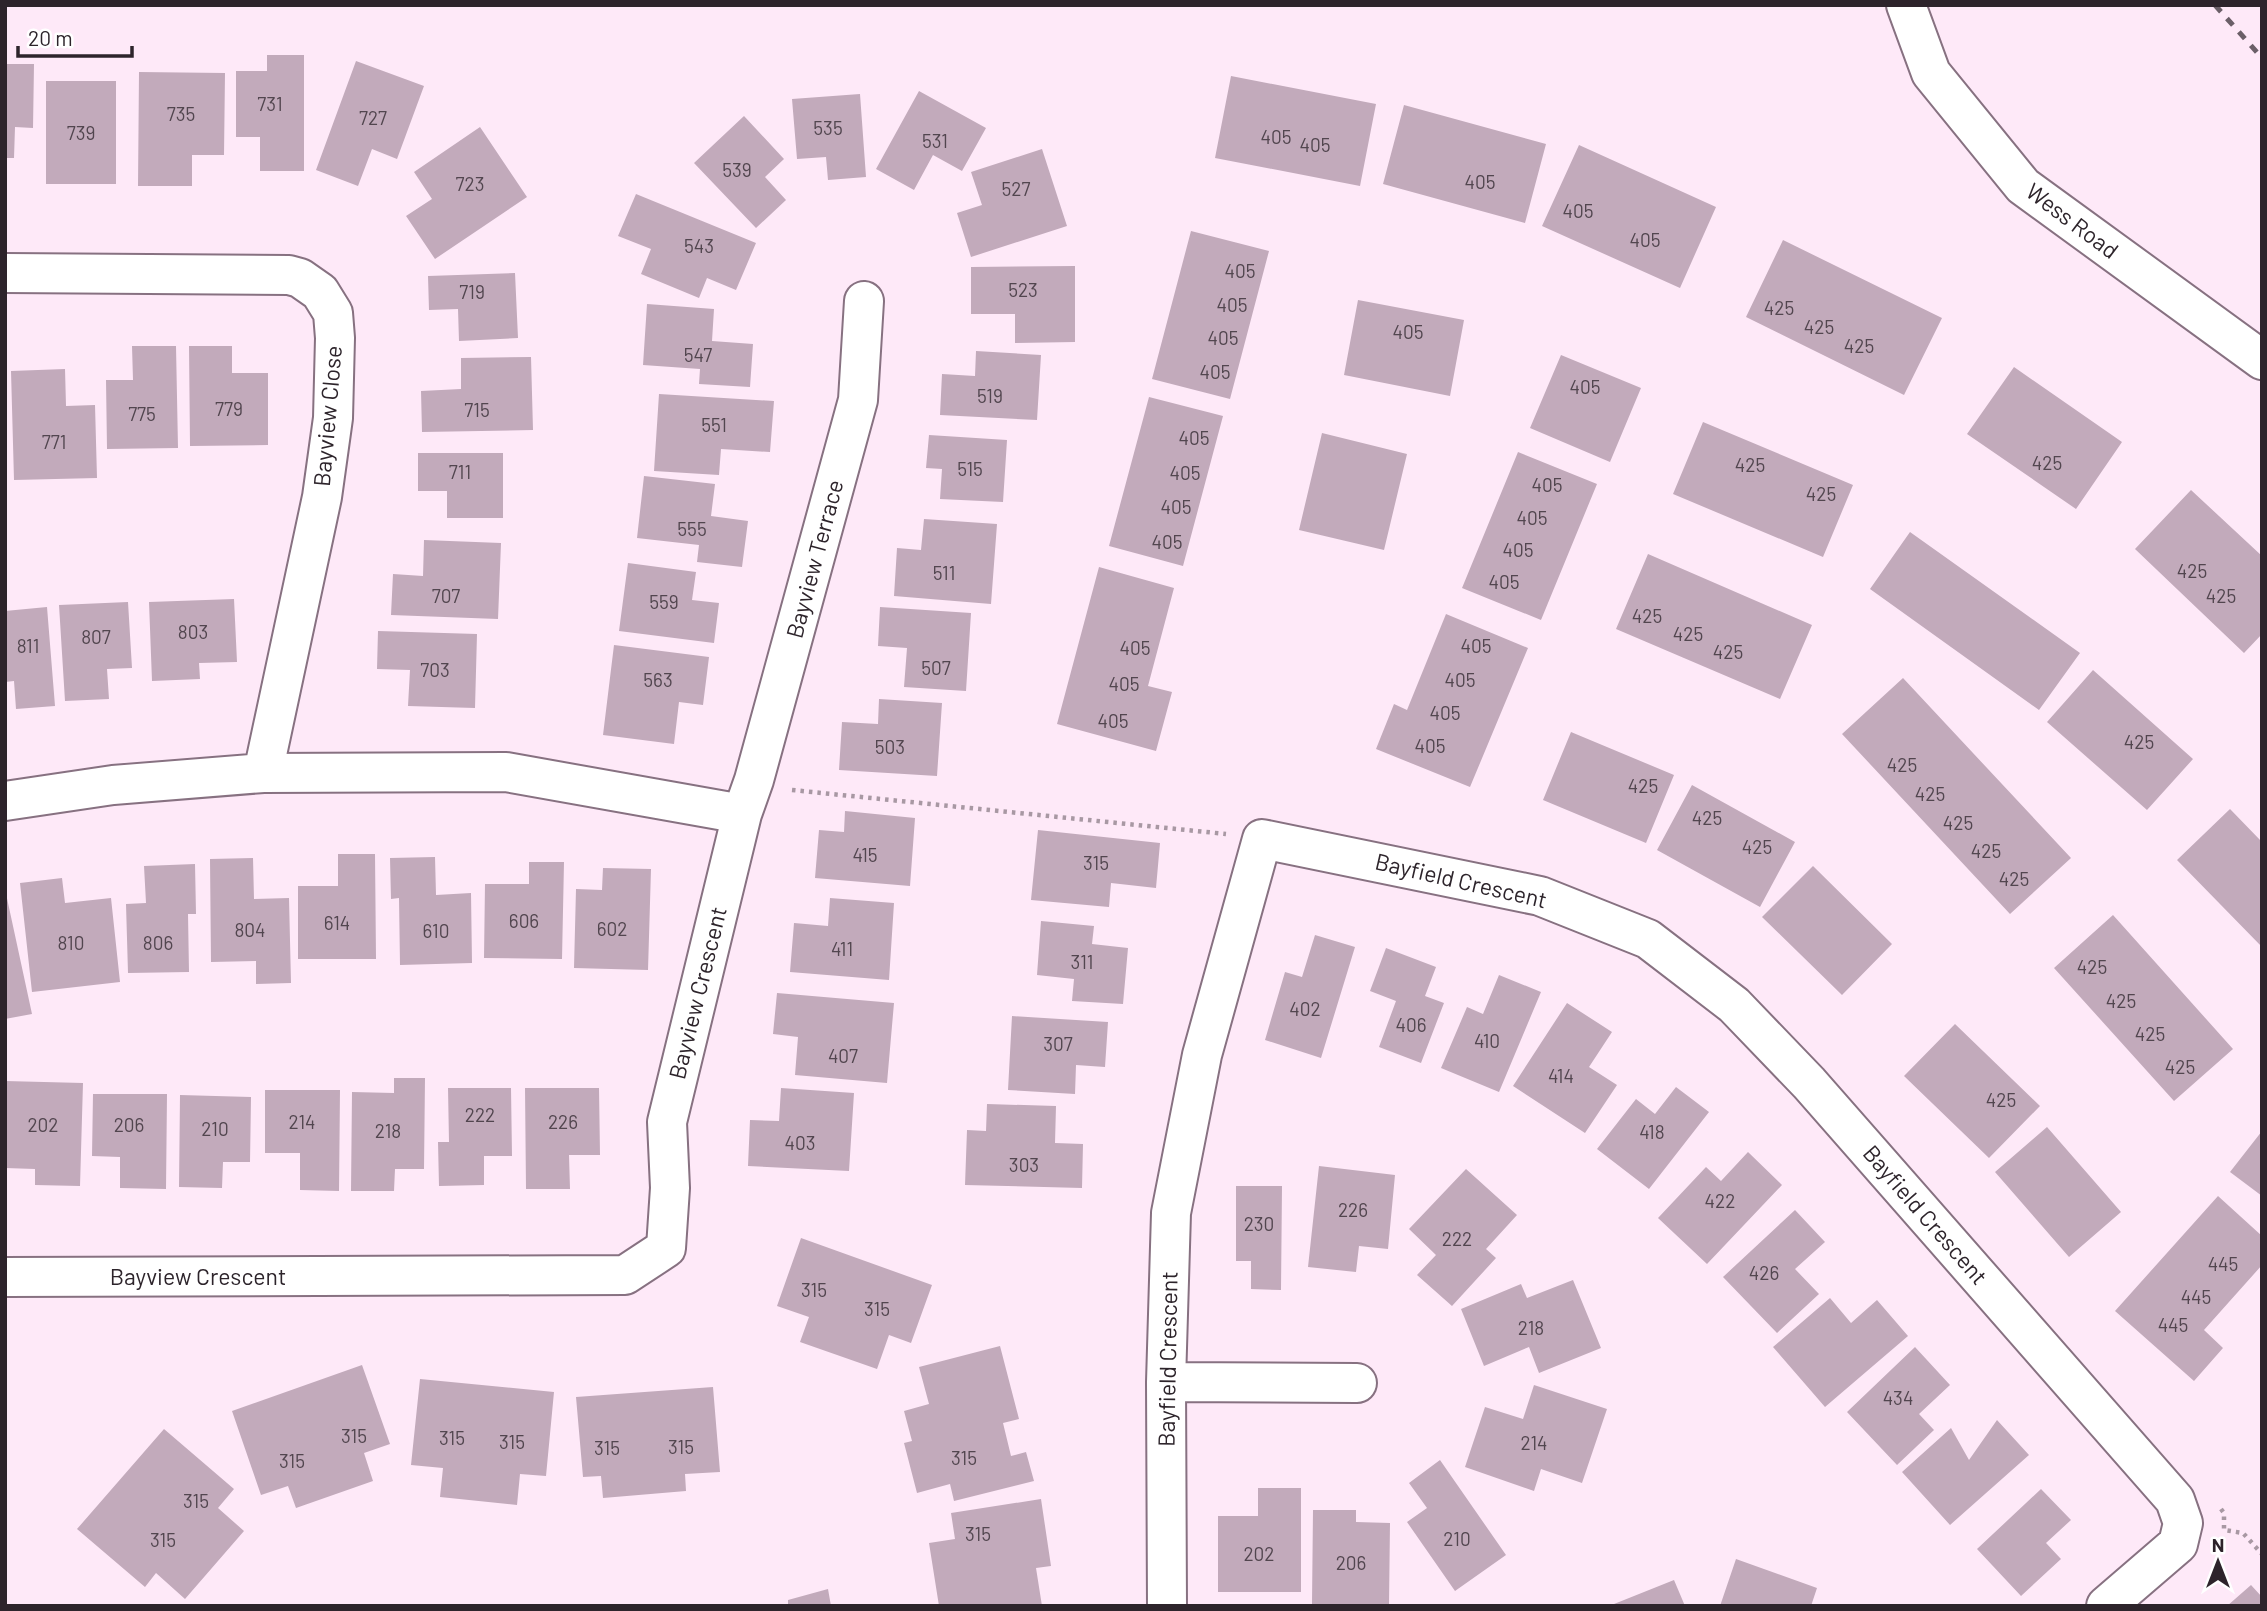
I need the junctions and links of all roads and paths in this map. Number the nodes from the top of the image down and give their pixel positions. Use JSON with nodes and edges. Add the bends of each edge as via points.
{"nodes":[{"id":1,"x":1906,"y":5,"type":"edge"},
{"id":2,"x":5,"y":273,"type":"edge"},
{"id":3,"x":864,"y":301,"type":"dead end"},
{"id":4,"x":2262,"y":360,"type":"edge"},
{"id":5,"x":263,"y":773,"type":"junction"},
{"id":6,"x":748,"y":797,"type":"junction"},
{"id":7,"x":5,"y":801,"type":"edge"},
{"id":8,"x":1225,"y":834,"type":"dead end"},
{"id":9,"x":5,"y":1277,"type":"edge"},
{"id":10,"x":1166,"y":1382,"type":"junction"},
{"id":11,"x":1357,"y":1383,"type":"dead end"},
{"id":12,"x":2218,"y":1506,"type":"dead end"},
{"id":13,"x":2262,"y":1554,"type":"edge"},
{"id":14,"x":1167,"y":1606,"type":"edge"},
{"id":15,"x":2106,"y":1606,"type":"edge"}],
"edges":[{"from":1,"to":4,"type":"street","name":"Wess Road","via":[[1931,73],[2023,186]]},
{"from":2,"to":5,"type":"street","name":"Bayview Close","via":[[289,275],[320,292],[333,313],[333,418],[322,497]]},
{"from":3,"to":6,"type":"street","name":"Bayview Terrace","via":[[858,400]]},
{"from":5,"to":6,"type":"street","via":[[506,772]]},
{"from":5,"to":7,"type":"street","via":[[113,785]]},
{"from":6,"to":8,"type":"path","via":[[786,789]]},
{"from":6,"to":9,"type":"street","name":"Bayview Crescent","via":[[667,1122],[670,1188],[666,1248],[625,1275]]},
{"from":10,"to":11,"type":"street"},
{"from":10,"to":14,"type":"street","name":"Bayfield Crescent"},
{"from":10,"to":15,"type":"street","name":"Bayfield Crescent","via":[[1171,1213],[1202,1055],[1262,839],[1540,896],[1648,939],[1734,1005],[1809,1083],[2175,1500],[2183,1523],[2178,1544]]},
{"from":12,"to":13,"type":"path","via":[[2224,1513],[2224,1530],[2243,1533]]}]}
